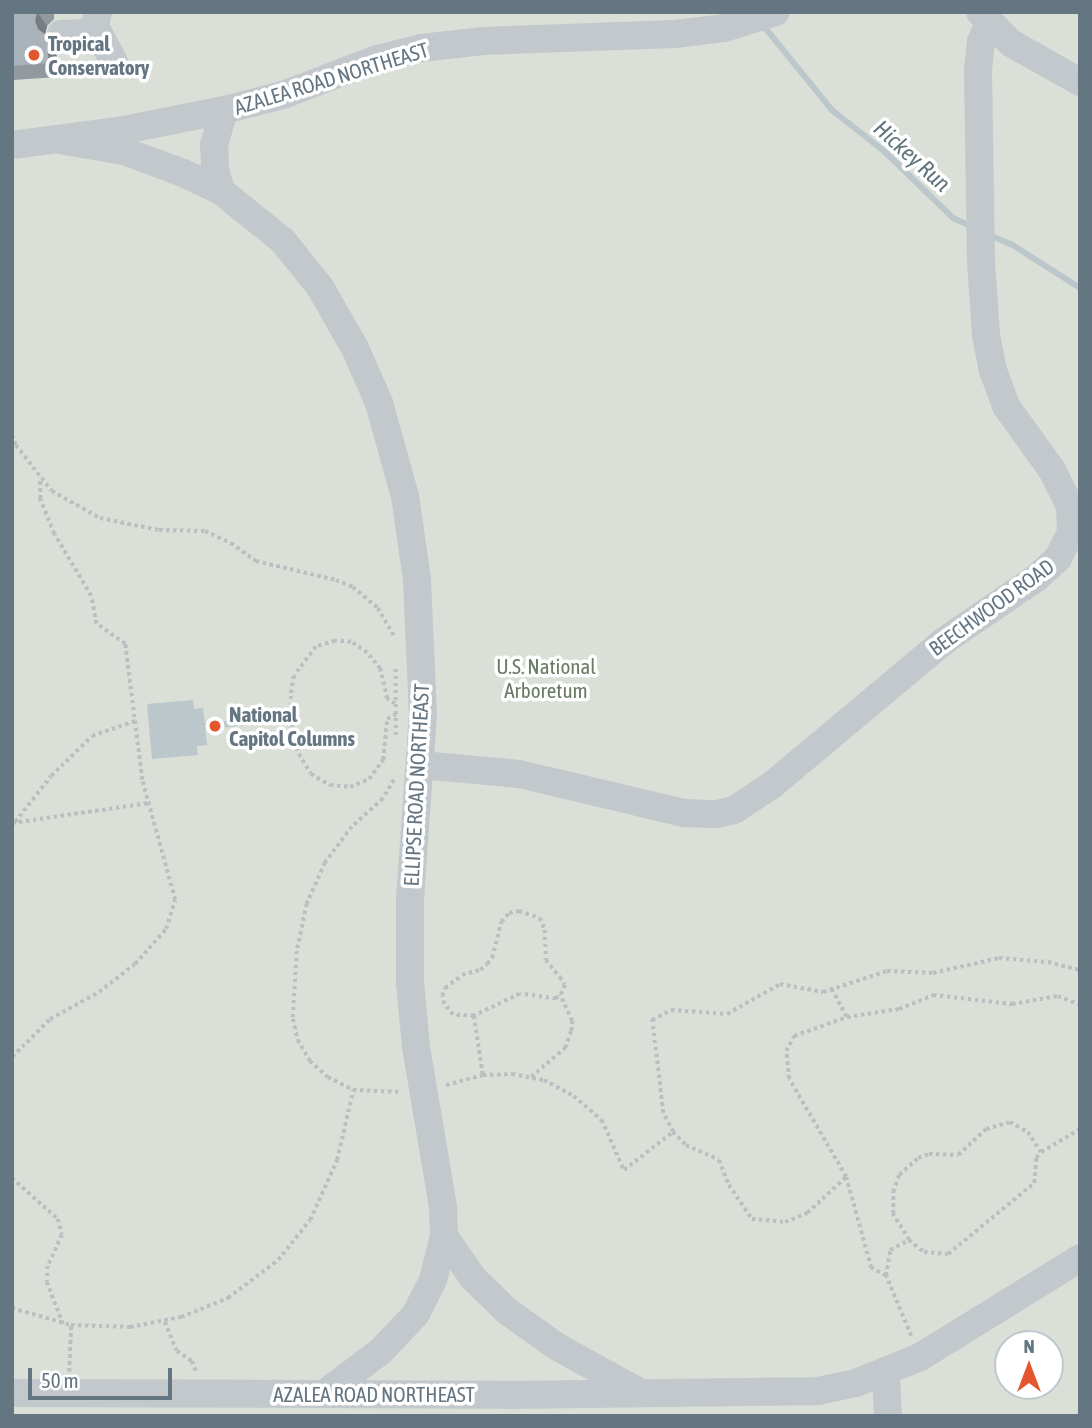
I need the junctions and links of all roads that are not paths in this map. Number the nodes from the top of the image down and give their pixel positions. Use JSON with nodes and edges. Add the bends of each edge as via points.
{"nodes":[{"id":1,"x":776,"y":12,"type":"edge"},
{"id":2,"x":985,"y":18,"type":"edge"},
{"id":3,"x":96,"y":19,"type":"edge"},
{"id":4,"x":61,"y":34,"type":"dead end"},
{"id":5,"x":114,"y":61,"type":"dead end"},
{"id":6,"x":1080,"y":82,"type":"edge"},
{"id":7,"x":224,"y":110,"type":"junction"},
{"id":8,"x":59,"y":140,"type":"junction"},
{"id":9,"x":12,"y":145,"type":"edge"},
{"id":10,"x":221,"y":191,"type":"junction"},
{"id":11,"x":408,"y":767,"type":"junction"},
{"id":12,"x":444,"y":1236,"type":"junction"},
{"id":13,"x":1080,"y":1258,"type":"edge"},
{"id":14,"x":886,"y":1371,"type":"junction"},
{"id":15,"x":190,"y":1394,"type":"junction"},
{"id":16,"x":324,"y":1394,"type":"junction"},
{"id":17,"x":643,"y":1394,"type":"junction"},
{"id":18,"x":30,"y":1401,"type":"edge"},
{"id":19,"x":108,"y":1405,"type":"edge"},
{"id":20,"x":141,"y":1416,"type":"edge"},
{"id":21,"x":888,"y":1416,"type":"edge"}],
"edges":[{"from":1,"to":7,"type":"street","name":"AZALEA ROAD NORTHEAST","via":[[724,28],[675,34],[483,41],[421,48]]},
{"from":2,"to":6,"type":"street","via":[[1026,53]]},
{"from":2,"to":11,"type":"street","name":"BEECHWOOD ROAD","via":[[979,52],[986,335],[1001,394],[1018,427],[1052,470],[1070,506],[1068,541],[1044,572],[944,640],[772,785],[734,810],[684,813],[519,774]]},
{"from":3,"to":4,"type":"street","via":[[84,33]]},
{"from":3,"to":5,"type":"street"},
{"from":7,"to":8,"type":"street","name":"AZALEA ROAD NORTHEAST"},
{"from":7,"to":10,"type":"street","via":[[214,145]]},
{"from":8,"to":9,"type":"street","name":"AZALEA ROAD NORTHEAST"},
{"from":8,"to":10,"type":"street","name":"ELLIPSE ROAD NORTHEAST","via":[[135,154]]},
{"from":10,"to":11,"type":"street","name":"ELLIPSE ROAD NORTHEAST","via":[[272,230],[309,271],[341,321],[379,403],[405,496],[416,568],[422,656]]},
{"from":11,"to":12,"type":"street","name":"ELLIPSE ROAD NORTHEAST","via":[[410,982]]},
{"from":12,"to":16,"type":"street","name":"ELLIPSE ROAD NORTHEAST","via":[[433,1280],[415,1315],[381,1351]]},
{"from":12,"to":17,"type":"street","via":[[473,1278],[507,1311],[556,1346]]},
{"from":13,"to":14,"type":"street","name":"AZALEA ROAD NORTHEAST","via":[[920,1357]]},
{"from":14,"to":17,"type":"street","name":"AZALEA ROAD NORTHEAST","via":[[826,1390]]},
{"from":14,"to":21,"type":"street"},
{"from":15,"to":16,"type":"street","name":"AZALEA ROAD NORTHEAST"},
{"from":15,"to":19,"type":"street","name":"AZALEA ROAD NORTHEAST"},
{"from":15,"to":20,"type":"street"},
{"from":16,"to":17,"type":"street","name":"AZALEA ROAD NORTHEAST"},
{"from":18,"to":19,"type":"street","name":"AZALEA ROAD NORTHEAST","via":[[69,1393]]}]}
